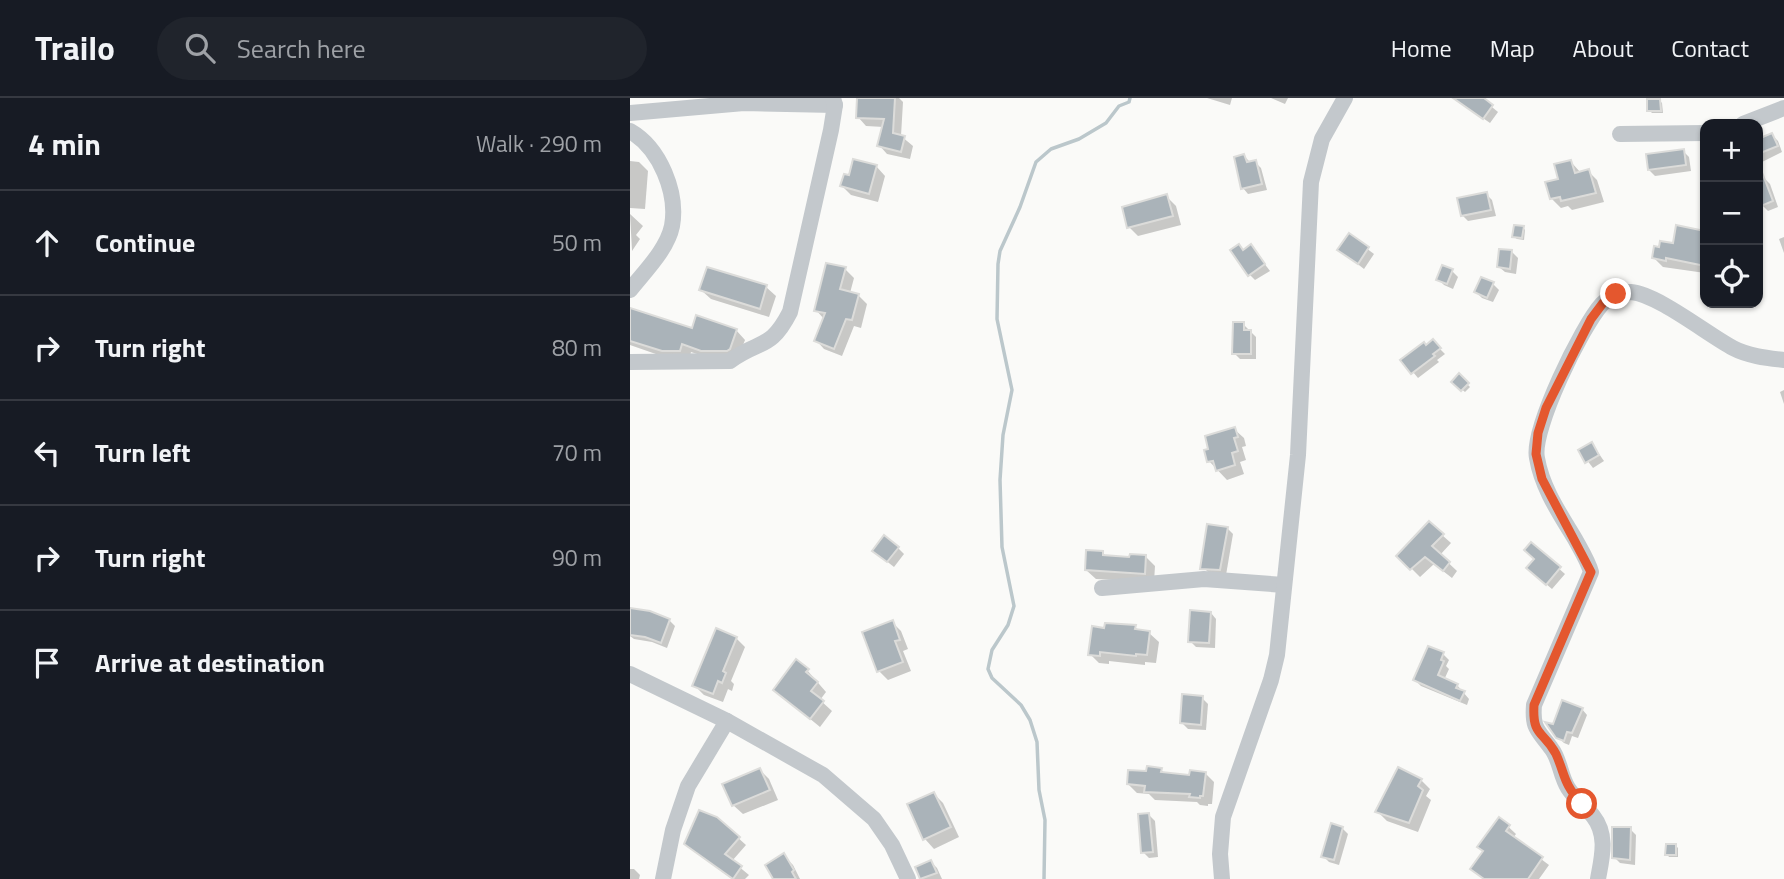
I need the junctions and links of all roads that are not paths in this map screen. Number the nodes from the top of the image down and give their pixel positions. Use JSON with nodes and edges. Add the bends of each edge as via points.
{"nodes":[{"id":1,"x":1345,"y":98,"type":"edge"},
{"id":2,"x":834,"y":102,"type":"edge"},
{"id":3,"x":1784,"y":108,"type":"edge"},
{"id":4,"x":630,"y":113,"type":"edge"},
{"id":5,"x":1756,"y":119,"type":"edge"},
{"id":6,"x":630,"y":131,"type":"edge"},
{"id":7,"x":1700,"y":133,"type":"edge"},
{"id":8,"x":1620,"y":134,"type":"dead end"},
{"id":9,"x":630,"y":290,"type":"edge"},
{"id":10,"x":1784,"y":360,"type":"edge"},
{"id":11,"x":630,"y":362,"type":"edge"},
{"id":12,"x":1284,"y":585,"type":"junction"},
{"id":13,"x":1102,"y":589,"type":"dead end"},
{"id":14,"x":630,"y":674,"type":"edge"},
{"id":15,"x":727,"y":720,"type":"junction"},
{"id":16,"x":663,"y":879,"type":"edge"},
{"id":17,"x":908,"y":879,"type":"edge"},
{"id":18,"x":1222,"y":879,"type":"edge"},
{"id":19,"x":1598,"y":879,"type":"edge"}],
"edges":[{"from":1,"to":12,"type":"street","via":[[1322,139],[1311,182],[1298,455]]},
{"from":2,"to":4,"type":"street","via":[[744,103]]},
{"from":2,"to":11,"type":"street","via":[[790,312],[782,328],[772,340],[730,362]]},
{"from":3,"to":5,"type":"street"},
{"from":6,"to":9,"type":"street","via":[[650,149],[663,170],[672,199],[671,228]]},
{"from":7,"to":8,"type":"street"},
{"from":10,"to":19,"type":"street","via":[[1735,349],[1653,299],[1632,292],[1616,294],[1591,319],[1546,408],[1536,454],[1542,479],[1591,572],[1534,705],[1533,719],[1556,755],[1570,791],[1601,832]]},
{"from":12,"to":13,"type":"street","via":[[1205,579]]},
{"from":12,"to":18,"type":"street","via":[[1271,680],[1223,817]]},
{"from":14,"to":15,"type":"street"},
{"from":15,"to":16,"type":"street","via":[[688,786]]},
{"from":15,"to":17,"type":"street","via":[[823,775],[848,795],[874,819]]}]}
